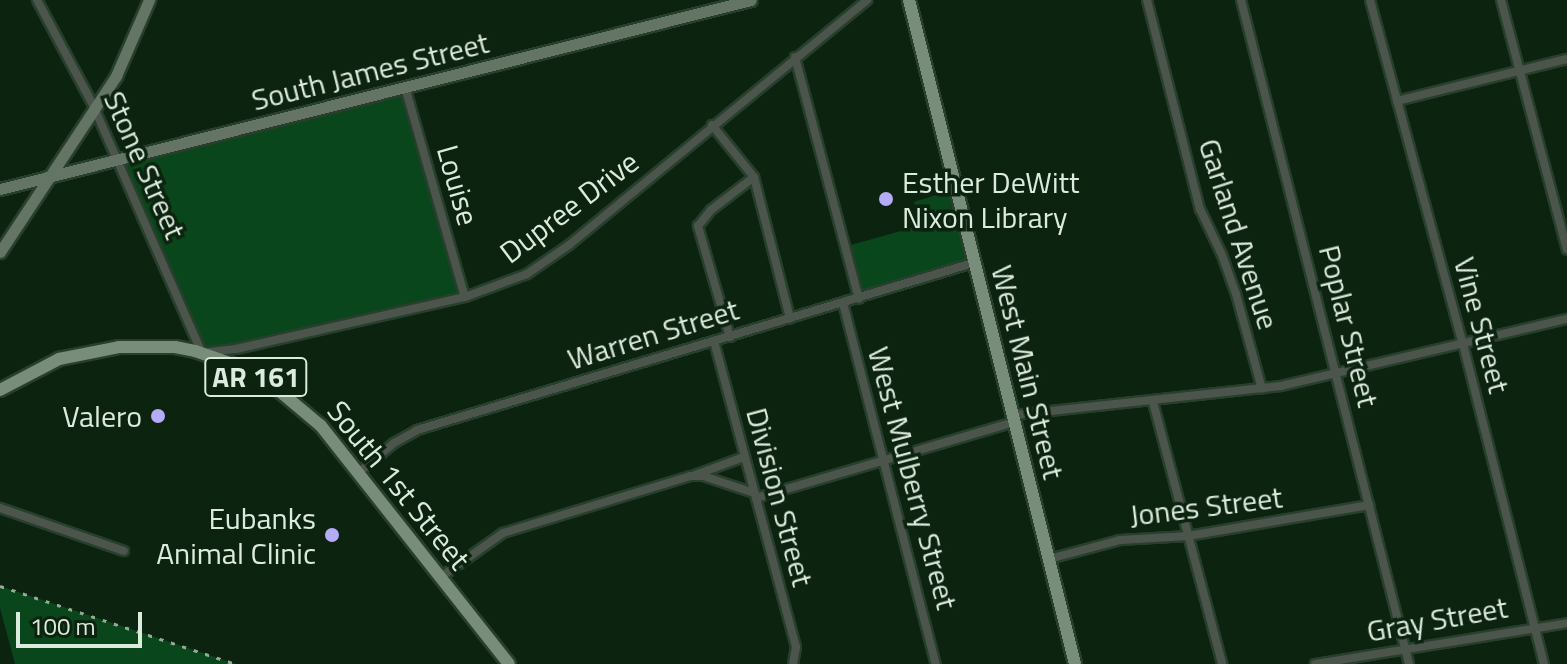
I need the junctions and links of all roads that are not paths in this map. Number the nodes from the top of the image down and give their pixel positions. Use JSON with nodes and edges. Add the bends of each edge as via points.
{"nodes":[{"id":1,"x":37,"y":0,"type":"edge"},
{"id":2,"x":149,"y":0,"type":"edge"},
{"id":3,"x":751,"y":0,"type":"edge"},
{"id":4,"x":867,"y":0,"type":"edge"},
{"id":5,"x":909,"y":0,"type":"edge"},
{"id":6,"x":1147,"y":0,"type":"edge"},
{"id":7,"x":1241,"y":0,"type":"edge"},
{"id":8,"x":1370,"y":0,"type":"edge"},
{"id":9,"x":1501,"y":0,"type":"edge"},
{"id":10,"x":795,"y":57,"type":"junction"},
{"id":11,"x":1567,"y":59,"type":"edge"},
{"id":12,"x":1519,"y":71,"type":"junction"},
{"id":13,"x":405,"y":87,"type":"junction"},
{"id":14,"x":1397,"y":101,"type":"junction"},
{"id":15,"x":93,"y":105,"type":"junction"},
{"id":16,"x":712,"y":125,"type":"junction"},
{"id":17,"x":117,"y":158,"type":"junction"},
{"id":18,"x":47,"y":177,"type":"junction"},
{"id":19,"x":754,"y":177,"type":"junction"},
{"id":20,"x":0,"y":189,"type":"edge"},
{"id":21,"x":1567,"y":249,"type":"edge"},
{"id":22,"x":0,"y":252,"type":"edge"},
{"id":23,"x":973,"y":263,"type":"junction"},
{"id":24,"x":465,"y":297,"type":"junction"},
{"id":25,"x":859,"y":299,"type":"junction"},
{"id":26,"x":843,"y":303,"type":"junction"},
{"id":27,"x":790,"y":318,"type":"junction"},
{"id":28,"x":1567,"y":319,"type":"edge"},
{"id":29,"x":730,"y":337,"type":"junction"},
{"id":30,"x":714,"y":341,"type":"junction"},
{"id":31,"x":1463,"y":344,"type":"junction"},
{"id":32,"x":202,"y":353,"type":"junction"},
{"id":33,"x":1336,"y":375,"type":"junction"},
{"id":34,"x":1262,"y":389,"type":"junction"},
{"id":35,"x":0,"y":390,"type":"edge"},
{"id":36,"x":1153,"y":402,"type":"junction"},
{"id":37,"x":1014,"y":418,"type":"junction"},
{"id":38,"x":744,"y":457,"type":"junction"},
{"id":39,"x":883,"y":459,"type":"junction"},
{"id":40,"x":358,"y":473,"type":"junction"},
{"id":41,"x":691,"y":476,"type":"junction"},
{"id":42,"x":755,"y":495,"type":"junction"},
{"id":43,"x":1369,"y":505,"type":"junction"},
{"id":44,"x":0,"y":508,"type":"edge"},
{"id":45,"x":1188,"y":536,"type":"junction"},
{"id":46,"x":124,"y":551,"type":"dead end"},
{"id":47,"x":1049,"y":559,"type":"junction"},
{"id":48,"x":441,"y":577,"type":"junction"},
{"id":49,"x":1567,"y":623,"type":"edge"},
{"id":50,"x":1534,"y":627,"type":"junction"},
{"id":51,"x":1405,"y":648,"type":"junction"},
{"id":52,"x":795,"y":663,"type":"edge"},
{"id":53,"x":509,"y":664,"type":"edge"},
{"id":54,"x":936,"y":664,"type":"edge"},
{"id":55,"x":1075,"y":664,"type":"edge"},
{"id":56,"x":1222,"y":664,"type":"edge"},
{"id":57,"x":1315,"y":664,"type":"edge"},
{"id":58,"x":1409,"y":664,"type":"edge"},
{"id":59,"x":1544,"y":664,"type":"edge"}],
"edges":[{"from":1,"to":15,"type":"street","name":"Stone Street"},
{"from":2,"to":15,"type":"street","via":[[129,51]]},
{"from":3,"to":13,"type":"street","name":"South James Street"},
{"from":4,"to":10,"type":"street","name":"Dupree Drive"},
{"from":5,"to":23,"type":"main road","name":"West Main Street"},
{"from":6,"to":34,"type":"street","name":"Garland Avenue","via":[[1200,209],[1236,294]]},
{"from":7,"to":33,"type":"street","name":"Poplar Street"},
{"from":8,"to":14,"type":"street","name":"Vine Street"},
{"from":9,"to":12,"type":"street"},
{"from":10,"to":16,"type":"street","name":"Dupree Drive"},
{"from":10,"to":25,"type":"street"},
{"from":11,"to":12,"type":"street"},
{"from":12,"to":14,"type":"street"},
{"from":12,"to":21,"type":"street"},
{"from":13,"to":17,"type":"street","name":"South James Street"},
{"from":13,"to":24,"type":"street","name":"Louise"},
{"from":14,"to":31,"type":"street","name":"Vine Street"},
{"from":15,"to":17,"type":"street","name":"Stone Street"},
{"from":15,"to":18,"type":"street"},
{"from":16,"to":19,"type":"street"},
{"from":16,"to":24,"type":"street","name":"Dupree Drive","via":[[546,262],[511,283]]},
{"from":17,"to":18,"type":"street","name":"South James Street"},
{"from":17,"to":32,"type":"street","name":"Stone Street"},
{"from":18,"to":20,"type":"street","name":"South James Street"},
{"from":18,"to":22,"type":"street"},
{"from":19,"to":27,"type":"street"},
{"from":19,"to":29,"type":"street","via":[[698,226]]},
{"from":23,"to":25,"type":"street","name":"Warren Street"},
{"from":23,"to":37,"type":"main road","name":"West Main Street"},
{"from":24,"to":32,"type":"street","name":"Dupree Drive"},
{"from":25,"to":26,"type":"street","name":"Warren Street"},
{"from":26,"to":27,"type":"street","name":"Warren Street"},
{"from":26,"to":39,"type":"street","name":"West Mulberry Street"},
{"from":27,"to":29,"type":"street","name":"Warren Street"},
{"from":28,"to":31,"type":"street"},
{"from":29,"to":30,"type":"street","name":"Warren Street"},
{"from":30,"to":38,"type":"street","name":"Division Street"},
{"from":30,"to":40,"type":"street","name":"Warren Street","via":[[417,430]]},
{"from":31,"to":33,"type":"street"},
{"from":31,"to":50,"type":"street","name":"Vine Street"},
{"from":32,"to":35,"type":"main road","name":"South 1st Street","number":"AR 161","via":[[161,347],[88,351],[35,369]]},
{"from":32,"to":40,"type":"main road","name":"South 1st Street","number":"AR 161","via":[[282,391],[321,426]]},
{"from":33,"to":34,"type":"street"},
{"from":33,"to":43,"type":"street","name":"Poplar Street"},
{"from":34,"to":36,"type":"street"},
{"from":36,"to":37,"type":"street"},
{"from":36,"to":45,"type":"street"},
{"from":37,"to":39,"type":"street"},
{"from":37,"to":47,"type":"main road","name":"West Main Street"},
{"from":38,"to":41,"type":"street"},
{"from":38,"to":42,"type":"street","name":"Division Street"},
{"from":39,"to":42,"type":"street"},
{"from":39,"to":54,"type":"street","name":"West Mulberry Street"},
{"from":40,"to":48,"type":"main road","name":"South 1st Street","number":"AR 161"},
{"from":41,"to":42,"type":"street"},
{"from":41,"to":48,"type":"street","via":[[503,533]]},
{"from":42,"to":52,"type":"street","name":"Division Street","via":[[796,647]]},
{"from":43,"to":45,"type":"street","name":"Jones Street"},
{"from":43,"to":51,"type":"street","name":"Poplar Street"},
{"from":44,"to":46,"type":"street"},
{"from":45,"to":47,"type":"street","name":"Jones Street","via":[[1120,540]]},
{"from":45,"to":56,"type":"street"},
{"from":47,"to":55,"type":"main road","name":"West Main Street"},
{"from":48,"to":53,"type":"main road","name":"South 1st Street","number":"AR 161"},
{"from":49,"to":50,"type":"street","name":"Gray Street"},
{"from":50,"to":51,"type":"street","name":"Gray Street"},
{"from":50,"to":59,"type":"street","name":"Vine Street"},
{"from":51,"to":57,"type":"street","name":"Gray Street"},
{"from":51,"to":58,"type":"street","name":"Poplar Street"}]}
